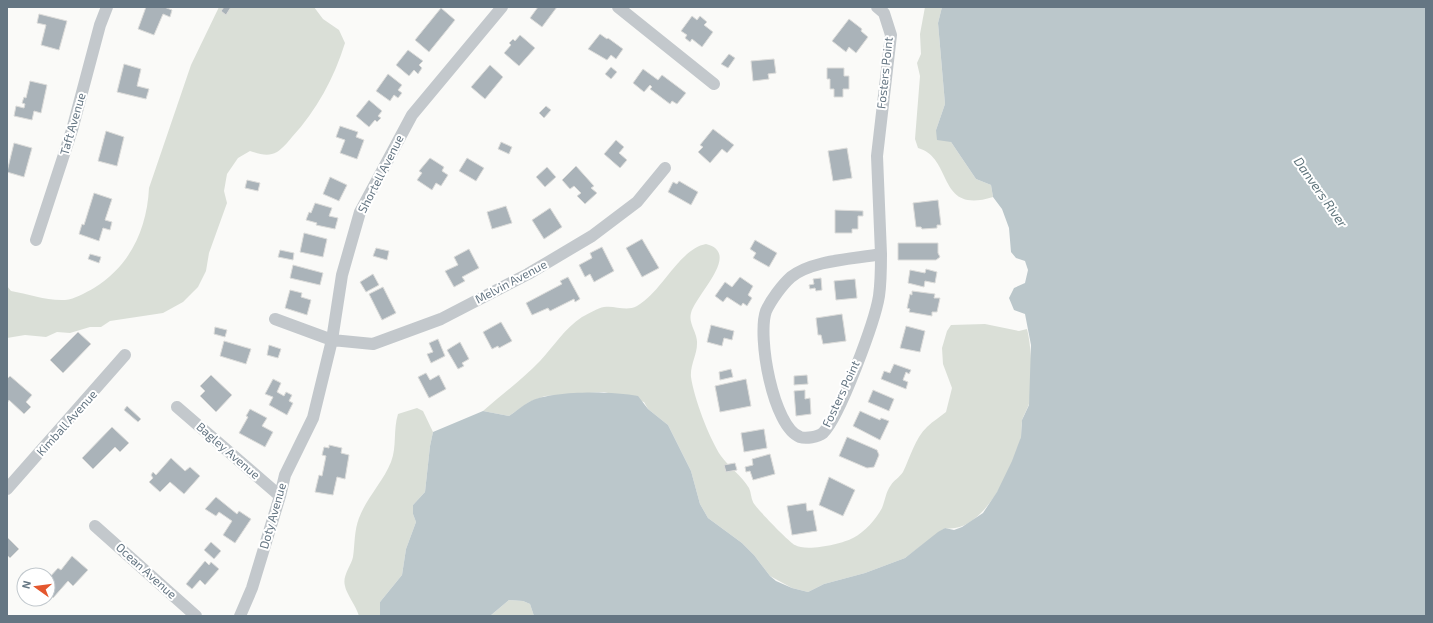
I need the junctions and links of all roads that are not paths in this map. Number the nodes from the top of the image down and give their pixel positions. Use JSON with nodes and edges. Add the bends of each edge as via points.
{"nodes":[{"id":1,"x":107,"y":7,"type":"edge"},
{"id":2,"x":502,"y":7,"type":"edge"},
{"id":3,"x":618,"y":7,"type":"edge"},
{"id":4,"x":881,"y":10,"type":"edge"},
{"id":5,"x":714,"y":84,"type":"dead end"},
{"id":6,"x":666,"y":168,"type":"dead end"},
{"id":7,"x":36,"y":240,"type":"dead end"},
{"id":8,"x":881,"y":254,"type":"junction"},
{"id":9,"x":275,"y":319,"type":"dead end"},
{"id":10,"x":332,"y":340,"type":"junction"},
{"id":11,"x":125,"y":355,"type":"dead end"},
{"id":12,"x":177,"y":407,"type":"dead end"},
{"id":13,"x":313,"y":418,"type":"joint"},
{"id":14,"x":7,"y":489,"type":"edge"},
{"id":15,"x":280,"y":496,"type":"junction"},
{"id":16,"x":95,"y":526,"type":"dead end"},
{"id":17,"x":196,"y":616,"type":"edge"},
{"id":18,"x":240,"y":616,"type":"edge"}],
"edges":[{"from":1,"to":7,"type":"street","name":"Taft Avenue","via":[[72,130]]},
{"from":2,"to":10,"type":"street","name":"Shortell Avenue","via":[[412,115],[360,212],[342,275]]},
{"from":3,"to":5,"type":"street"},
{"from":4,"to":8,"type":"street","name":"Fosters Point","via":[[891,35],[877,156]]},
{"from":6,"to":10,"type":"street","name":"Melvin Avenue","via":[[637,202],[592,236],[528,274],[441,319],[373,344]]},
{"from":8,"to":8,"type":"street","name":"Fosters Point","via":[[879,297],[871,327],[846,388],[828,427],[822,434],[812,438],[801,437],[790,431],[780,414],[770,385],[764,338],[766,312],[790,278],[803,269]]},
{"from":9,"to":10,"type":"street","name":"Melvin Avenue"},
{"from":10,"to":13,"type":"street","name":"Shortell Avenue"},
{"from":11,"to":14,"type":"street","name":"Kimball Avenue"},
{"from":12,"to":15,"type":"street","name":"Bagley Avenue"},
{"from":13,"to":15,"type":"street","name":"Doty Avenue","via":[[285,475]]},
{"from":15,"to":18,"type":"street","name":"Doty Avenue","via":[[252,588]]},
{"from":16,"to":17,"type":"street","name":"Ocean Avenue"}]}
